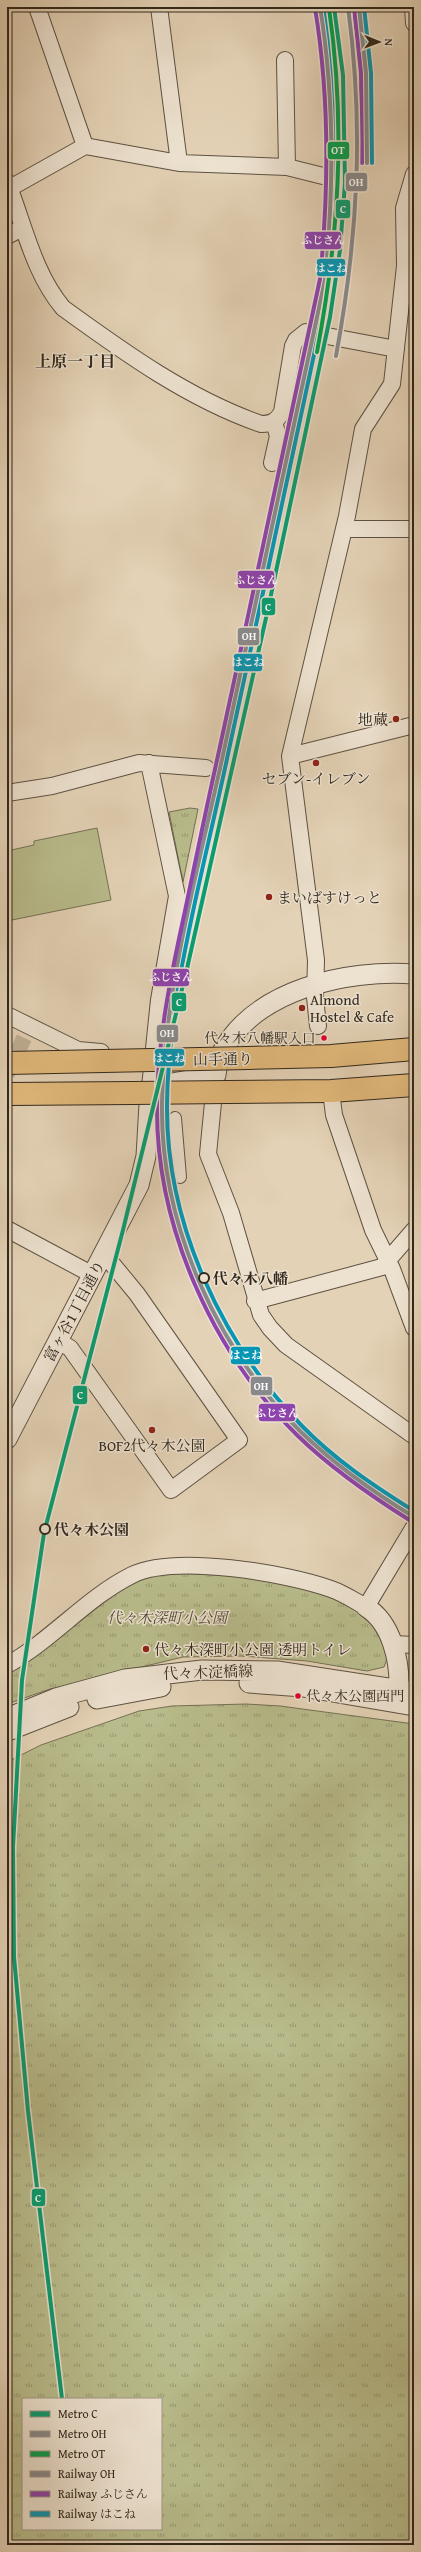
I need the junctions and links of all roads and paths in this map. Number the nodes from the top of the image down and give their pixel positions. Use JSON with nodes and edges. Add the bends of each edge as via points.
{"nodes":[{"id":1,"x":37,"y":7,"type":"edge"},
{"id":2,"x":159,"y":7,"type":"edge"},
{"id":3,"x":413,"y":7,"type":"edge"},
{"id":4,"x":414,"y":24,"type":"edge"},
{"id":5,"x":285,"y":60,"type":"dead end"},
{"id":6,"x":85,"y":146,"type":"junction"},
{"id":7,"x":179,"y":163,"type":"junction"},
{"id":8,"x":287,"y":167,"type":"junction"},
{"id":9,"x":414,"y":174,"type":"edge"},
{"id":10,"x":323,"y":176,"type":"dead end"},
{"id":11,"x":8,"y":185,"type":"edge"},
{"id":12,"x":409,"y":215,"type":"edge"},
{"id":13,"x":22,"y":228,"type":"junction"},
{"id":14,"x":7,"y":236,"type":"edge"},
{"id":15,"x":396,"y":349,"type":"junction"},
{"id":16,"x":274,"y":422,"type":"junction"},
{"id":17,"x":272,"y":463,"type":"dead end"},
{"id":18,"x":344,"y":529,"type":"junction"},
{"id":19,"x":414,"y":529,"type":"edge"},
{"id":20,"x":414,"y":726,"type":"edge"},
{"id":21,"x":290,"y":756,"type":"junction"},
{"id":22,"x":150,"y":763,"type":"junction"},
{"id":23,"x":206,"y":768,"type":"dead end"},
{"id":24,"x":7,"y":793,"type":"edge"},
{"id":25,"x":414,"y":974,"type":"edge"},
{"id":26,"x":316,"y":985,"type":"junction"},
{"id":27,"x":7,"y":1015,"type":"edge"},
{"id":28,"x":318,"y":1026,"type":"dead end"},
{"id":29,"x":414,"y":1050,"type":"edge"},
{"id":30,"x":152,"y":1057,"type":"junction"},
{"id":31,"x":7,"y":1063,"type":"edge"},
{"id":32,"x":7,"y":1073,"type":"edge"},
{"id":33,"x":216,"y":1075,"type":"junction"},
{"id":34,"x":414,"y":1085,"type":"edge"},
{"id":35,"x":62,"y":1086,"type":"junction"},
{"id":36,"x":141,"y":1090,"type":"junction"},
{"id":37,"x":331,"y":1090,"type":"junction"},
{"id":38,"x":7,"y":1094,"type":"edge"},
{"id":39,"x":175,"y":1118,"type":"dead end"},
{"id":40,"x":180,"y":1177,"type":"dead end"},
{"id":41,"x":7,"y":1229,"type":"edge"},
{"id":42,"x":414,"y":1230,"type":"edge"},
{"id":43,"x":104,"y":1254,"type":"junction"},
{"id":44,"x":387,"y":1262,"type":"junction"},
{"id":45,"x":93,"y":1275,"type":"junction"},
{"id":46,"x":255,"y":1301,"type":"junction"},
{"id":47,"x":414,"y":1328,"type":"edge"},
{"id":48,"x":58,"y":1341,"type":"junction"},
{"id":49,"x":414,"y":1436,"type":"edge"},
{"id":50,"x":7,"y":1439,"type":"edge"},
{"id":51,"x":414,"y":1527,"type":"edge"},
{"id":52,"x":366,"y":1607,"type":"junction"},
{"id":53,"x":392,"y":1644,"type":"junction"},
{"id":54,"x":414,"y":1645,"type":"edge"},
{"id":55,"x":7,"y":1665,"type":"edge"},
{"id":56,"x":407,"y":1691,"type":"edge"},
{"id":57,"x":414,"y":1706,"type":"edge"},
{"id":58,"x":7,"y":1718,"type":"edge"},
{"id":59,"x":7,"y":1731,"type":"edge"}],
"edges":[{"from":1,"to":6,"type":"street"},
{"from":2,"to":7,"type":"street"},
{"from":3,"to":4,"type":"street"},
{"from":5,"to":8,"type":"street"},
{"from":6,"to":7,"type":"street"},
{"from":6,"to":11,"type":"street"},
{"from":7,"to":8,"type":"street"},
{"from":8,"to":10,"type":"street"},
{"from":9,"to":12,"type":"street"},
{"from":11,"to":13,"type":"street"},
{"from":12,"to":15,"type":"street"},
{"from":13,"to":14,"type":"street"},
{"from":13,"to":16,"type":"street","via":[[43,278],[63,308],[203,400],[261,424]]},
{"from":15,"to":16,"type":"street","via":[[306,332],[293,346],[282,412]]},
{"from":15,"to":18,"type":"street","via":[[392,384],[363,429]]},
{"from":16,"to":17,"type":"street","via":[[278,436]]},
{"from":18,"to":19,"type":"street"},
{"from":18,"to":21,"type":"street"},
{"from":20,"to":21,"type":"street"},
{"from":21,"to":26,"type":"street","via":[[316,960]]},
{"from":22,"to":23,"type":"street"},
{"from":22,"to":24,"type":"street","via":[[139,763],[52,786]]},
{"from":22,"to":30,"type":"street","via":[[177,896]]},
{"from":25,"to":26,"type":"street","via":[[370,974]]},
{"from":26,"to":28,"type":"street"},
{"from":26,"to":33,"type":"street","via":[[269,1005],[241,1026],[221,1055]]},
{"from":27,"to":30,"type":"street","via":[[28,1030],[78,1050]]},
{"from":29,"to":31,"type":"main road","name":"山手通り","bridge":true,"via":[[331,1056]]},
{"from":30,"to":36,"type":"street"},
{"from":32,"to":35,"type":"main road","via":[[57,1072]]},
{"from":33,"to":36,"type":"street"},
{"from":33,"to":46,"type":"street","via":[[208,1154],[232,1213]]},
{"from":34,"to":37,"type":"main road"},
{"from":35,"to":36,"type":"main road"},
{"from":35,"to":38,"type":"main road"},
{"from":36,"to":37,"type":"main road","bridge":true},
{"from":36,"to":43,"type":"street","name":"富ヶ谷1丁目通り","via":[[143,1172]]},
{"from":37,"to":44,"type":"street","via":[[334,1115],[373,1230]]},
{"from":39,"to":40,"type":"street"},
{"from":41,"to":45,"type":"street"},
{"from":42,"to":44,"type":"street"},
{"from":43,"to":45,"type":"street","name":"富ヶ谷1丁目通り"},
{"from":43,"to":48,"type":"street","via":[[141,1300],[239,1440],[172,1490],[70,1348]]},
{"from":44,"to":46,"type":"street","via":[[382,1266]]},
{"from":44,"to":47,"type":"street","via":[[392,1268]]},
{"from":45,"to":48,"type":"street","name":"富ヶ谷1丁目通り"},
{"from":46,"to":49,"type":"street","via":[[270,1328],[286,1345]]},
{"from":48,"to":50,"type":"street","name":"富ヶ谷1丁目通り"},
{"from":51,"to":52,"type":"street"},
{"from":52,"to":53,"type":"street","via":[[376,1613],[386,1627]]},
{"from":52,"to":55,"type":"street","via":[[333,1589],[271,1572],[178,1566],[148,1568],[87,1604],[27,1654]]},
{"from":53,"to":54,"type":"street"},
{"from":53,"to":56,"type":"street","via":[[400,1677]]},
{"from":56,"to":58,"type":"street","name":"代々木淀橋線","via":[[277,1671],[163,1673],[125,1679],[78,1691]]},
{"from":57,"to":59,"type":"street","name":"代々木淀橋線","via":[[266,1683],[201,1683],[135,1691],[88,1701]]}]}
